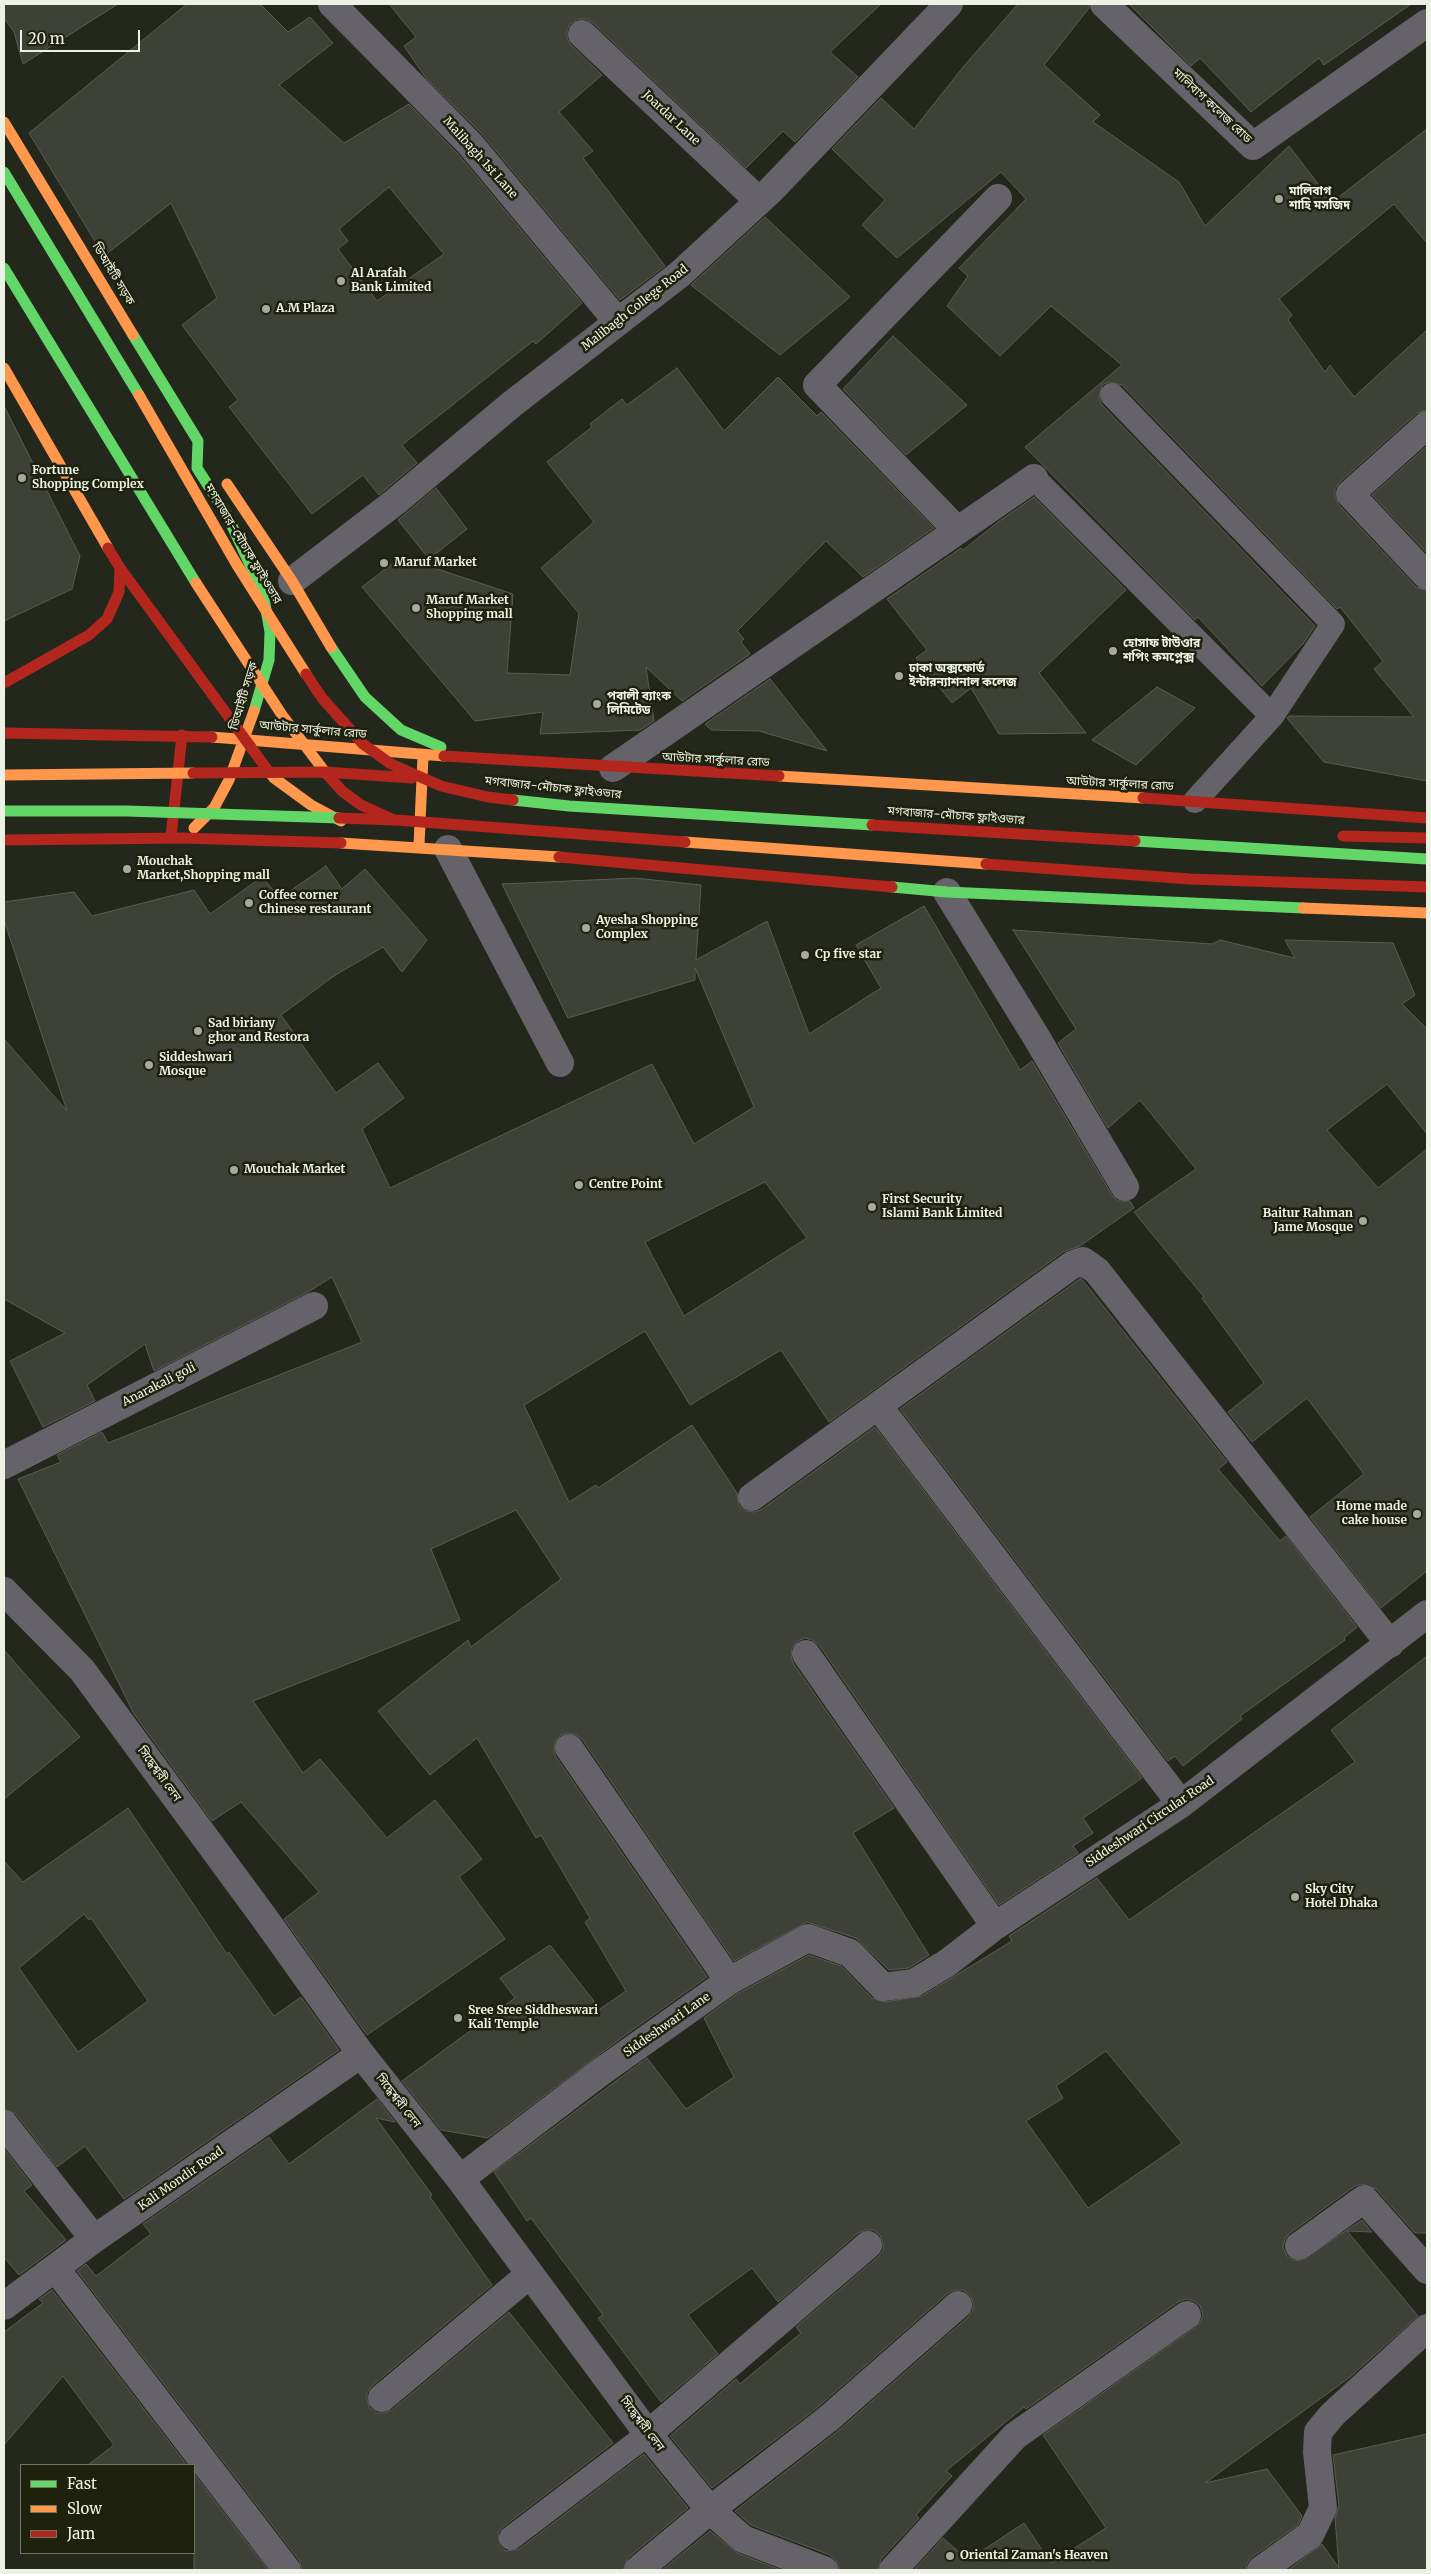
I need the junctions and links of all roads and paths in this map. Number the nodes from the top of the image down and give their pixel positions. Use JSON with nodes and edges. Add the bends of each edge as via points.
{"nodes":[{"id":1,"x":332,"y":4,"type":"edge"},
{"id":2,"x":949,"y":4,"type":"edge"},
{"id":3,"x":1104,"y":4,"type":"edge"},
{"id":4,"x":1427,"y":23,"type":"edge"},
{"id":5,"x":582,"y":34,"type":"dead end"},
{"id":6,"x":4,"y":122,"type":"edge"},
{"id":7,"x":4,"y":172,"type":"edge"},
{"id":8,"x":998,"y":198,"type":"dead end"},
{"id":9,"x":759,"y":201,"type":"junction"},
{"id":10,"x":4,"y":268,"type":"edge"},
{"id":11,"x":618,"y":322,"type":"junction"},
{"id":12,"x":4,"y":368,"type":"edge"},
{"id":13,"x":1112,"y":395,"type":"dead end"},
{"id":14,"x":1427,"y":425,"type":"edge"},
{"id":15,"x":198,"y":441,"type":"junction"},
{"id":16,"x":209,"y":457,"type":"dead end"},
{"id":17,"x":220,"y":474,"type":"dead end"},
{"id":18,"x":1034,"y":478,"type":"joint"},
{"id":19,"x":957,"y":530,"type":"junction"},
{"id":20,"x":120,"y":568,"type":"junction"},
{"id":21,"x":1427,"y":576,"type":"edge"},
{"id":22,"x":292,"y":581,"type":"junction"},
{"id":23,"x":4,"y":683,"type":"edge"},
{"id":24,"x":1272,"y":716,"type":"junction"},
{"id":25,"x":4,"y":733,"type":"edge"},
{"id":26,"x":182,"y":735,"type":"junction"},
{"id":27,"x":245,"y":739,"type":"junction"},
{"id":28,"x":423,"y":753,"type":"junction"},
{"id":29,"x":466,"y":758,"type":"junction"},
{"id":30,"x":613,"y":768,"type":"junction"},
{"id":31,"x":325,"y":772,"type":"junction"},
{"id":32,"x":4,"y":775,"type":"edge"},
{"id":33,"x":484,"y":784,"type":"dead end"},
{"id":34,"x":1195,"y":801,"type":"junction"},
{"id":35,"x":4,"y":811,"type":"edge"},
{"id":36,"x":1427,"y":818,"type":"edge"},
{"id":37,"x":396,"y":820,"type":"junction"},
{"id":38,"x":980,"y":820,"type":"dead end"},
{"id":39,"x":1218,"y":834,"type":"dead end"},
{"id":40,"x":1328,"y":836,"type":"dead end"},
{"id":41,"x":171,"y":838,"type":"junction"},
{"id":42,"x":184,"y":838,"type":"junction"},
{"id":43,"x":1427,"y":838,"type":"edge"},
{"id":44,"x":4,"y":840,"type":"edge"},
{"id":45,"x":388,"y":845,"type":"junction"},
{"id":46,"x":419,"y":847,"type":"junction"},
{"id":47,"x":448,"y":849,"type":"junction"},
{"id":48,"x":1427,"y":859,"type":"edge"},
{"id":49,"x":1427,"y":887,"type":"edge"},
{"id":50,"x":947,"y":892,"type":"junction"},
{"id":51,"x":1427,"y":913,"type":"edge"},
{"id":52,"x":560,"y":1063,"type":"dead end"},
{"id":53,"x":1126,"y":1187,"type":"dead end"},
{"id":54,"x":314,"y":1306,"type":"dead end"},
{"id":55,"x":878,"y":1407,"type":"junction"},
{"id":56,"x":4,"y":1465,"type":"edge"},
{"id":57,"x":752,"y":1497,"type":"dead end"},
{"id":58,"x":4,"y":1591,"type":"edge"},
{"id":59,"x":1427,"y":1614,"type":"edge"},
{"id":60,"x":1390,"y":1644,"type":"junction"},
{"id":61,"x":806,"y":1654,"type":"dead end"},
{"id":62,"x":569,"y":1748,"type":"dead end"},
{"id":63,"x":1181,"y":1804,"type":"junction"},
{"id":64,"x":995,"y":1926,"type":"junction"},
{"id":65,"x":729,"y":1981,"type":"junction"},
{"id":66,"x":882,"y":1987,"type":"joint"},
{"id":67,"x":361,"y":2054,"type":"junction"},
{"id":68,"x":4,"y":2124,"type":"edge"},
{"id":69,"x":460,"y":2179,"type":"junction"},
{"id":70,"x":94,"y":2240,"type":"junction"},
{"id":71,"x":868,"y":2245,"type":"dead end"},
{"id":72,"x":1299,"y":2246,"type":"dead end"},
{"id":73,"x":56,"y":2268,"type":"junction"},
{"id":74,"x":1427,"y":2270,"type":"edge"},
{"id":75,"x":530,"y":2274,"type":"junction"},
{"id":76,"x":958,"y":2305,"type":"dead end"},
{"id":77,"x":4,"y":2306,"type":"edge"},
{"id":78,"x":1187,"y":2315,"type":"dead end"},
{"id":79,"x":1427,"y":2328,"type":"edge"},
{"id":80,"x":382,"y":2398,"type":"dead end"},
{"id":81,"x":648,"y":2434,"type":"junction"},
{"id":82,"x":710,"y":2510,"type":"junction"},
{"id":83,"x":512,"y":2538,"type":"dead end"},
{"id":84,"x":287,"y":2570,"type":"edge"},
{"id":85,"x":638,"y":2570,"type":"edge"},
{"id":86,"x":824,"y":2570,"type":"edge"},
{"id":87,"x":893,"y":2570,"type":"edge"},
{"id":88,"x":1260,"y":2570,"type":"edge"}],
"edges":[{"from":1,"to":11,"type":"street","name":"Malibagh 1st Lane","via":[[470,144]]},
{"from":2,"to":9,"type":"street","name":"Malibagh College Road"},
{"from":3,"to":4,"type":"street","name":"মালিবাগ কলেজ রোড","via":[[1253,146]]},
{"from":5,"to":9,"type":"street","name":"Joardar Lane"},
{"from":6,"to":15,"type":"main road","name":"ডিআইটি সড়ক"},
{"from":7,"to":48,"type":"main road","name":"মগবাজার-মৌচাক ফ্লাইওভার","bridge":true,"via":[[238,565],[322,698],[364,744],[391,764],[441,786],[488,797],[569,806]]},
{"from":8,"to":19,"type":"street","via":[[817,384]]},
{"from":9,"to":11,"type":"street","name":"Malibagh College Road","via":[[680,274]]},
{"from":10,"to":31,"type":"main road","bridge":true,"via":[[171,545],[277,708]]},
{"from":11,"to":22,"type":"street","name":"Malibagh College Road"},
{"from":12,"to":20,"type":"main road"},
{"from":13,"to":24,"type":"lane","via":[[1333,624]]},
{"from":14,"to":21,"type":"street","via":[[1350,494]]},
{"from":15,"to":16,"type":"main road","name":"ডিআইটি সড়ক"},
{"from":15,"to":27,"type":"main road","name":"ডিআইটি সড়ক","via":[[197,468],[227,515],[263,593],[270,632],[270,660]]},
{"from":17,"to":22,"type":"main road"},
{"from":18,"to":19,"type":"street"},
{"from":18,"to":24,"type":"lane"},
{"from":19,"to":30,"type":"street"},
{"from":20,"to":23,"type":"main road","via":[[119,592],[107,619],[89,635]]},
{"from":20,"to":27,"type":"main road"},
{"from":22,"to":29,"type":"main road","via":[[340,662],[365,697],[401,730]]},
{"from":24,"to":34,"type":"lane"},
{"from":25,"to":26,"type":"main road","name":"আউটার সার্কুলার রোড"},
{"from":26,"to":27,"type":"main road","name":"আউটার সার্কুলার রোড"},
{"from":26,"to":41,"type":"main road"},
{"from":27,"to":28,"type":"main road","name":"আউটার সার্কুলার রোড"},
{"from":27,"to":42,"type":"main road","name":"ডিআইটি সড়ক","via":[[214,808]]},
{"from":27,"to":45,"type":"main road","via":[[274,778],[311,805]]},
{"from":28,"to":29,"type":"main road","name":"আউটার সার্কুলার রোড"},
{"from":28,"to":46,"type":"main road"},
{"from":29,"to":30,"type":"main road","name":"আউটার সার্কুলার রোড"},
{"from":30,"to":34,"type":"main road","name":"আউটার সার্কুলার রোড"},
{"from":31,"to":32,"type":"main road","bridge":true},
{"from":31,"to":33,"type":"main road","bridge":true},
{"from":31,"to":37,"type":"main road","bridge":true,"via":[[342,791],[361,805]]},
{"from":34,"to":36,"type":"main road","name":"আউটার সার্কুলার রোড"},
{"from":35,"to":37,"type":"main road","bridge":true,"via":[[126,811]]},
{"from":37,"to":49,"type":"main road","bridge":true,"via":[[1190,879]]},
{"from":38,"to":39,"type":"main road"},
{"from":40,"to":43,"type":"main road","bridge":true},
{"from":41,"to":42,"type":"main road"},
{"from":41,"to":44,"type":"main road"},
{"from":42,"to":45,"type":"main road"},
{"from":45,"to":46,"type":"main road"},
{"from":46,"to":47,"type":"main road"},
{"from":47,"to":50,"type":"main road"},
{"from":47,"to":52,"type":"street"},
{"from":50,"to":51,"type":"main road"},
{"from":50,"to":53,"type":"street"},
{"from":54,"to":56,"type":"street","name":"Anarakali goli"},
{"from":55,"to":57,"type":"street"},
{"from":55,"to":60,"type":"street","via":[[1072,1265],[1083,1261],[1097,1271]]},
{"from":55,"to":63,"type":"street"},
{"from":58,"to":67,"type":"street","name":"সিদ্ধেশ্বরী লেন","via":[[82,1670]]},
{"from":59,"to":60,"type":"street","name":"Siddeshwari Circular Road"},
{"from":60,"to":63,"type":"street","name":"Siddeshwari Circular Road"},
{"from":61,"to":64,"type":"street"},
{"from":62,"to":65,"type":"street"},
{"from":63,"to":64,"type":"street","name":"Siddeshwari Circular Road"},
{"from":64,"to":66,"type":"street","name":"Siddeshwari Circular Road","via":[[947,1963],[914,1983]]},
{"from":65,"to":66,"type":"street","name":"Siddeshwari Lane","via":[[808,1938],[850,1953]]},
{"from":65,"to":69,"type":"street","name":"Siddeshwari Lane","via":[[598,2074]]},
{"from":67,"to":69,"type":"street","name":"সিদ্ধেশ্বরী লেন"},
{"from":67,"to":70,"type":"street","name":"Kali Mondir Road"},
{"from":68,"to":70,"type":"street"},
{"from":69,"to":75,"type":"street","name":"সিদ্ধেশ্বরী লেন"},
{"from":70,"to":73,"type":"street","name":"Kali Mondir Road"},
{"from":71,"to":81,"type":"street"},
{"from":72,"to":74,"type":"street","via":[[1364,2199]]},
{"from":73,"to":77,"type":"street","name":"Kali Mondir Road"},
{"from":73,"to":84,"type":"street"},
{"from":75,"to":80,"type":"street"},
{"from":75,"to":81,"type":"street","name":"সিদ্ধেশ্বরী লেন"},
{"from":76,"to":82,"type":"street","via":[[828,2419]]},
{"from":78,"to":87,"type":"street","via":[[1015,2436]]},
{"from":79,"to":88,"type":"street","via":[[1332,2415],[1318,2432],[1323,2508],[1310,2535]]},
{"from":81,"to":82,"type":"street","name":"সিদ্ধেশ্বরী লেন"},
{"from":81,"to":83,"type":"lane"},
{"from":82,"to":85,"type":"street"},
{"from":82,"to":86,"type":"street","name":"সিদ্ধেশ্বরী লেন","via":[[742,2538]]}]}
